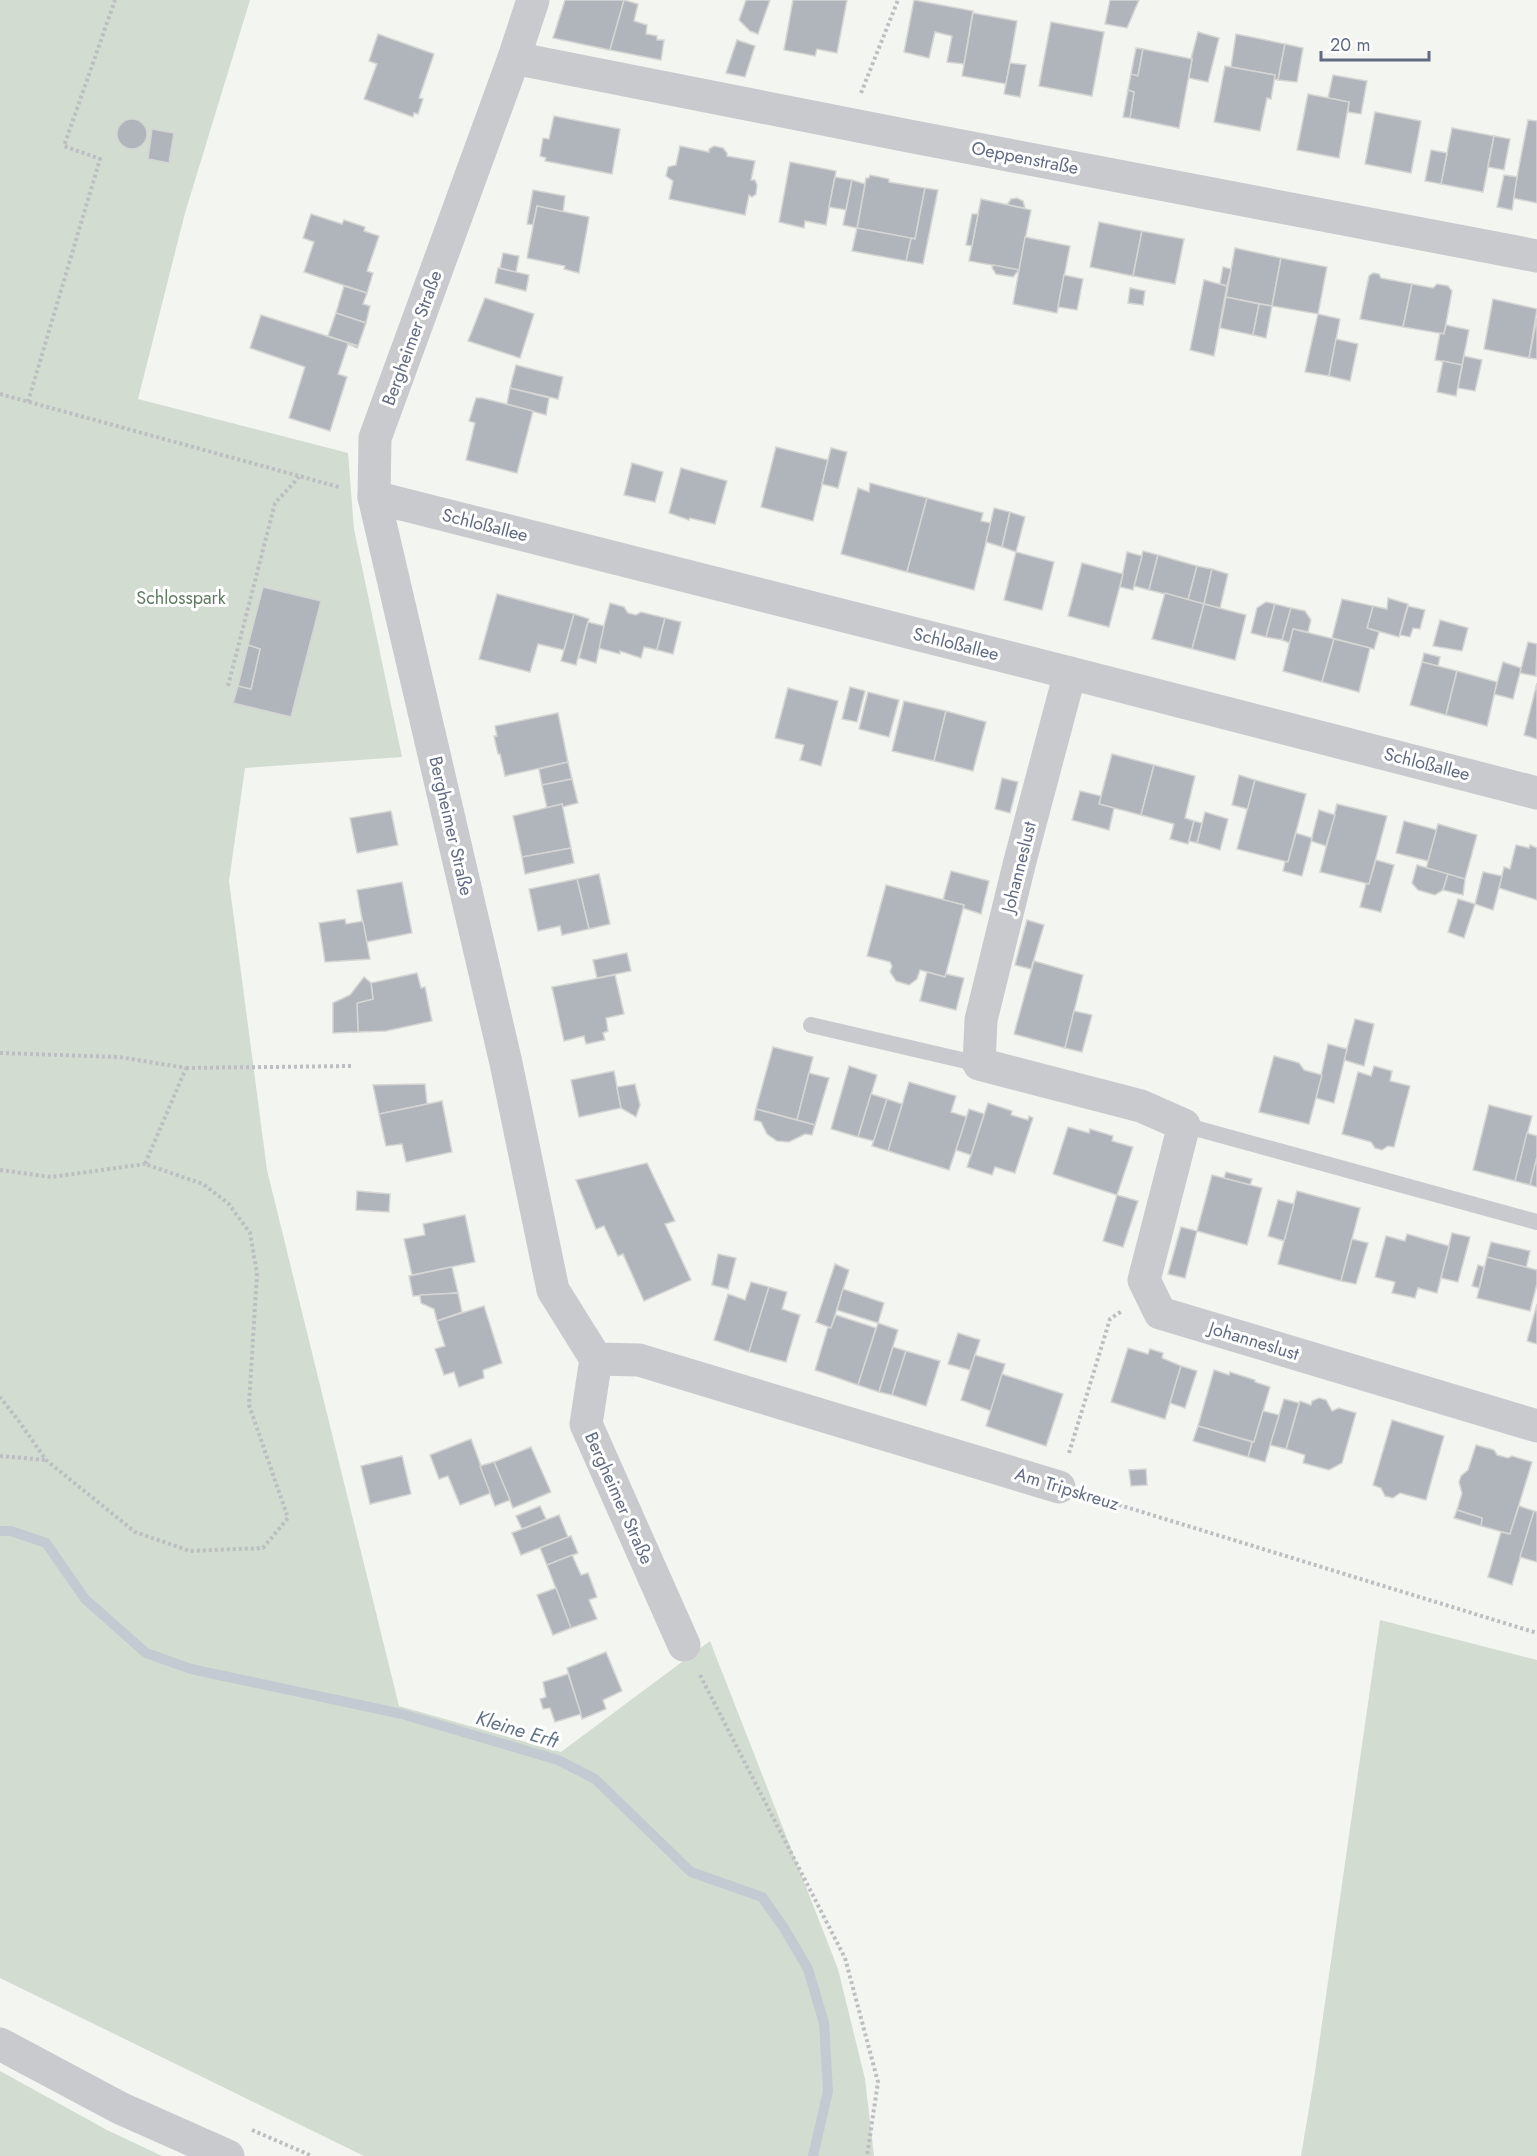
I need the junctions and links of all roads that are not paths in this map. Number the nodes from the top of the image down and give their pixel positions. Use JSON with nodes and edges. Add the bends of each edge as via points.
{"nodes":[{"id":1,"x":533,"y":0,"type":"edge"},
{"id":2,"x":514,"y":58,"type":"junction"},
{"id":3,"x":1537,"y":256,"type":"edge"},
{"id":4,"x":374,"y":497,"type":"junction"},
{"id":5,"x":1070,"y":673,"type":"junction"},
{"id":6,"x":1537,"y":793,"type":"edge"},
{"id":7,"x":811,"y":1025,"type":"dead end"},
{"id":8,"x":979,"y":1064,"type":"junction"},
{"id":9,"x":1184,"y":1125,"type":"junction"},
{"id":10,"x":1537,"y":1222,"type":"edge"},
{"id":11,"x":596,"y":1359,"type":"junction"},
{"id":12,"x":1537,"y":1426,"type":"edge"},
{"id":13,"x":1059,"y":1487,"type":"road end"},
{"id":14,"x":684,"y":1645,"type":"road end"},
{"id":15,"x":0,"y":2044,"type":"edge"},
{"id":16,"x":228,"y":2156,"type":"edge"}],
"edges":[{"from":1,"to":2,"type":"street","name":"Bergheimer Straße"},
{"from":2,"to":3,"type":"street","name":"Oeppenstraße"},
{"from":2,"to":4,"type":"street","name":"Bergheimer Straße","via":[[375,438]]},
{"from":4,"to":5,"type":"street","name":"Schloßallee"},
{"from":4,"to":11,"type":"street","name":"Bergheimer Straße","via":[[506,1063],[554,1290]]},
{"from":5,"to":6,"type":"street","name":"Schloßallee"},
{"from":5,"to":8,"type":"street","name":"Johanneslust","via":[[981,1020]]},
{"from":7,"to":8,"type":"lane"},
{"from":8,"to":9,"type":"street","via":[[1141,1106]]},
{"from":9,"to":10,"type":"lane"},
{"from":9,"to":12,"type":"street","name":"Johanneslust","via":[[1144,1280],[1160,1313]]},
{"from":11,"to":13,"type":"street","name":"Am Tripskreuz","via":[[639,1360]]},
{"from":11,"to":14,"type":"street","name":"Bergheimer Straße","via":[[586,1424]]},
{"from":15,"to":16,"type":"street","via":[[120,2108]]}]}
